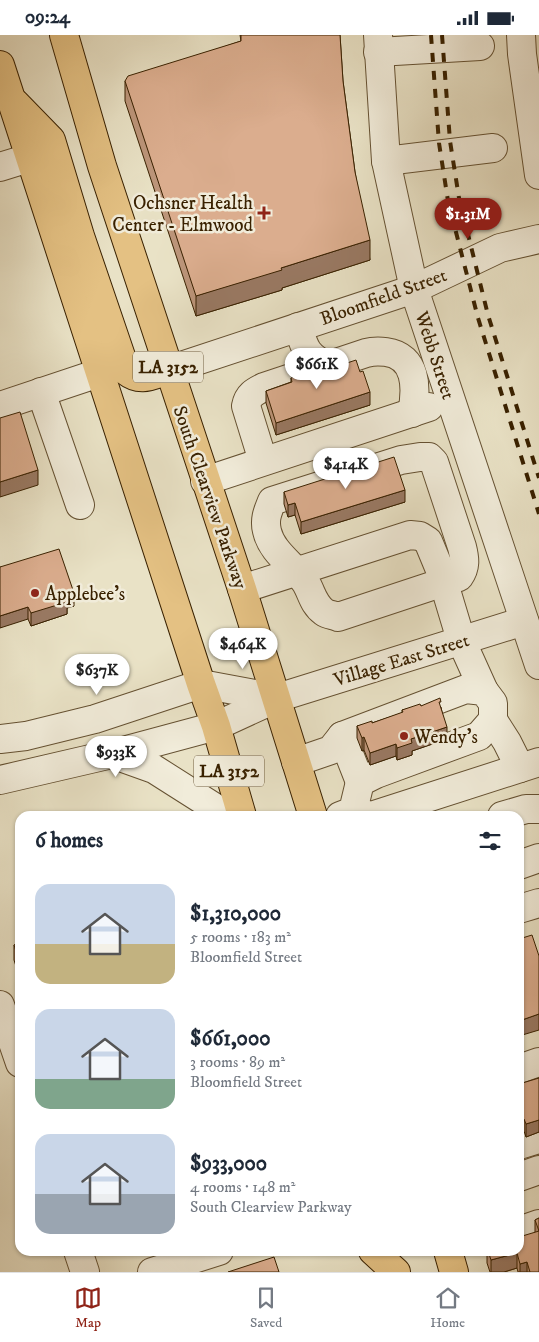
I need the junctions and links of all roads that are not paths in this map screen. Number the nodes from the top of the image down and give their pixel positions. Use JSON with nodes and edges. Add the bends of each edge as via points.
{"nodes":[{"id":1,"x":64,"y":35,"type":"edge"},
{"id":2,"x":521,"y":35,"type":"edge"},
{"id":3,"x":378,"y":43,"type":"edge"},
{"id":4,"x":480,"y":46,"type":"dead end"},
{"id":5,"x":0,"y":65,"type":"edge"},
{"id":6,"x":9,"y":96,"type":"junction"},
{"id":7,"x":493,"y":148,"type":"dead end"},
{"id":8,"x":29,"y":158,"type":"junction"},
{"id":9,"x":386,"y":161,"type":"junction"},
{"id":10,"x":0,"y":167,"type":"edge"},
{"id":11,"x":539,"y":175,"type":"edge"},
{"id":12,"x":539,"y":239,"type":"edge"},
{"id":13,"x":414,"y":289,"type":"junction"},
{"id":14,"x":307,"y":355,"type":"junction"},
{"id":15,"x":169,"y":371,"type":"junction"},
{"id":16,"x":99,"y":373,"type":"junction"},
{"id":17,"x":41,"y":392,"type":"junction"},
{"id":18,"x":451,"y":400,"type":"junction"},
{"id":19,"x":0,"y":406,"type":"edge"},
{"id":20,"x":412,"y":413,"type":"junction"},
{"id":21,"x":263,"y":461,"type":"junction"},
{"id":22,"x":205,"y":481,"type":"junction"},
{"id":23,"x":80,"y":505,"type":"dead end"},
{"id":24,"x":298,"y":571,"type":"junction"},
{"id":25,"x":443,"y":582,"type":"junction"},
{"id":26,"x":242,"y":589,"type":"junction"},
{"id":27,"x":524,"y":621,"type":"junction"},
{"id":28,"x":461,"y":640,"type":"junction"},
{"id":29,"x":539,"y":665,"type":"edge"},
{"id":30,"x":201,"y":685,"type":"junction"},
{"id":31,"x":484,"y":691,"type":"junction"},
{"id":32,"x":277,"y":698,"type":"junction"},
{"id":33,"x":492,"y":721,"type":"junction"},
{"id":34,"x":216,"y":726,"type":"junction"},
{"id":35,"x":342,"y":736,"type":"junction"},
{"id":36,"x":0,"y":739,"type":"edge"},
{"id":37,"x":112,"y":754,"type":"junction"},
{"id":38,"x":296,"y":762,"type":"junction"},
{"id":39,"x":530,"y":765,"type":"edge"},
{"id":40,"x":0,"y":780,"type":"edge"},
{"id":41,"x":360,"y":782,"type":"junction"},
{"id":42,"x":539,"y":809,"type":"edge"},
{"id":43,"x":220,"y":811,"type":"edge"},
{"id":44,"x":241,"y":811,"type":"edge"},
{"id":45,"x":311,"y":811,"type":"edge"},
{"id":46,"x":347,"y":811,"type":"edge"},
{"id":47,"x":387,"y":811,"type":"edge"},
{"id":48,"x":519,"y":811,"type":"edge"},
{"id":49,"x":539,"y":858,"type":"edge"},
{"id":50,"x":524,"y":863,"type":"edge"},
{"id":51,"x":539,"y":903,"type":"edge"},
{"id":52,"x":524,"y":908,"type":"edge"},
{"id":53,"x":0,"y":1005,"type":"edge"},
{"id":54,"x":15,"y":1048,"type":"edge"},
{"id":55,"x":539,"y":1063,"type":"edge"},
{"id":56,"x":15,"y":1065,"type":"edge"},
{"id":57,"x":524,"y":1068,"type":"edge"},
{"id":58,"x":0,"y":1070,"type":"edge"},
{"id":59,"x":539,"y":1139,"type":"edge"},
{"id":60,"x":524,"y":1144,"type":"edge"},
{"id":61,"x":539,"y":1170,"type":"edge"},
{"id":62,"x":524,"y":1175,"type":"edge"},
{"id":63,"x":539,"y":1224,"type":"edge"},
{"id":64,"x":524,"y":1229,"type":"edge"},
{"id":65,"x":80,"y":1256,"type":"edge"},
{"id":66,"x":203,"y":1256,"type":"edge"},
{"id":67,"x":375,"y":1256,"type":"edge"},
{"id":68,"x":379,"y":1256,"type":"edge"},
{"id":69,"x":85,"y":1272,"type":"edge"},
{"id":70,"x":152,"y":1272,"type":"edge"},
{"id":71,"x":380,"y":1272,"type":"edge"},
{"id":72,"x":396,"y":1272,"type":"edge"}],
"edges":[{"from":1,"to":15,"type":"highway","name":"South Clearview Parkway","number":"LA 3152","via":[[102,166]]},
{"from":2,"to":11,"type":"street"},
{"from":3,"to":4,"type":"street"},
{"from":3,"to":9,"type":"street","name":"Webb Street"},
{"from":5,"to":6,"type":"highway","number":"LA 3152"},
{"from":6,"to":8,"type":"highway","number":"LA 3152"},
{"from":6,"to":15,"type":"highway","via":[[51,140],[126,371],[133,377],[143,378]]},
{"from":7,"to":9,"type":"street"},
{"from":8,"to":10,"type":"street"},
{"from":8,"to":16,"type":"highway","number":"LA 3152"},
{"from":9,"to":13,"type":"street","name":"Webb Street"},
{"from":12,"to":13,"type":"street","name":"Bloomfield Street","via":[[500,248]]},
{"from":13,"to":14,"type":"street","name":"Bloomfield Street"},
{"from":13,"to":18,"type":"street","name":"Webb Street"},
{"from":14,"to":15,"type":"street","name":"Bloomfield Street"},
{"from":14,"to":20,"type":"street","via":[[373,351],[395,354],[408,365],[413,375],[415,398]]},
{"from":14,"to":21,"type":"street","via":[[248,398],[246,406]]},
{"from":15,"to":22,"type":"highway","name":"South Clearview Parkway","number":"LA 3152"},
{"from":16,"to":17,"type":"street"},
{"from":16,"to":30,"type":"highway","number":"LA 3152"},
{"from":17,"to":19,"type":"street"},
{"from":17,"to":23,"type":"street"},
{"from":18,"to":20,"type":"street"},
{"from":18,"to":27,"type":"street","name":"Webb Street"},
{"from":20,"to":21,"type":"street"},
{"from":21,"to":22,"type":"street"},
{"from":22,"to":26,"type":"highway","name":"South Clearview Parkway","number":"LA 3152"},
{"from":24,"to":25,"type":"street","via":[[312,600],[324,613],[338,617]]},
{"from":24,"to":25,"type":"street","via":[[410,535],[428,541]]},
{"from":24,"to":25,"type":"street","via":[[279,554],[266,531],[266,515],[272,501],[401,460],[429,457],[434,462],[465,559],[464,570],[459,577]]},
{"from":24,"to":26,"type":"street"},
{"from":25,"to":28,"type":"street"},
{"from":26,"to":32,"type":"highway","name":"South Clearview Parkway","number":"LA 3152"},
{"from":27,"to":28,"type":"street","name":"Village East Street"},
{"from":27,"to":29,"type":"street","name":"Webb Street"},
{"from":28,"to":31,"type":"street"},
{"from":28,"to":32,"type":"street","name":"Village East Street"},
{"from":30,"to":32,"type":"street"},
{"from":30,"to":34,"type":"highway","number":"LA 3152"},
{"from":30,"to":36,"type":"street","via":[[95,719]]},
{"from":31,"to":33,"type":"street","via":[[493,703]]},
{"from":31,"to":35,"type":"street","via":[[466,689]]},
{"from":32,"to":34,"type":"street","name":"Village East Street"},
{"from":32,"to":38,"type":"highway","name":"South Clearview Parkway","number":"LA 3152"},
{"from":33,"to":39,"type":"street"},
{"from":33,"to":41,"type":"street","via":[[479,736]]},
{"from":34,"to":37,"type":"street","name":"Village East Street"},
{"from":34,"to":44,"type":"highway","number":"LA 3152"},
{"from":35,"to":38,"type":"street","via":[[331,750]]},
{"from":35,"to":41,"type":"street"},
{"from":37,"to":40,"type":"street","name":"Village East Street"},
{"from":37,"to":43,"type":"street","via":[[154,769]]},
{"from":38,"to":45,"type":"highway","name":"South Clearview Parkway","number":"LA 3152"},
{"from":39,"to":47,"type":"street"},
{"from":41,"to":46,"type":"street"},
{"from":42,"to":48,"type":"street"},
{"from":49,"to":50,"type":"street"},
{"from":51,"to":52,"type":"street"},
{"from":53,"to":54,"type":"street"},
{"from":55,"to":57,"type":"street"},
{"from":56,"to":58,"type":"street"},
{"from":59,"to":60,"type":"street"},
{"from":61,"to":62,"type":"street"},
{"from":63,"to":64,"type":"street"},
{"from":65,"to":69,"type":"street"},
{"from":66,"to":70,"type":"street"},
{"from":67,"to":71,"type":"highway"},
{"from":68,"to":72,"type":"highway"}]}
